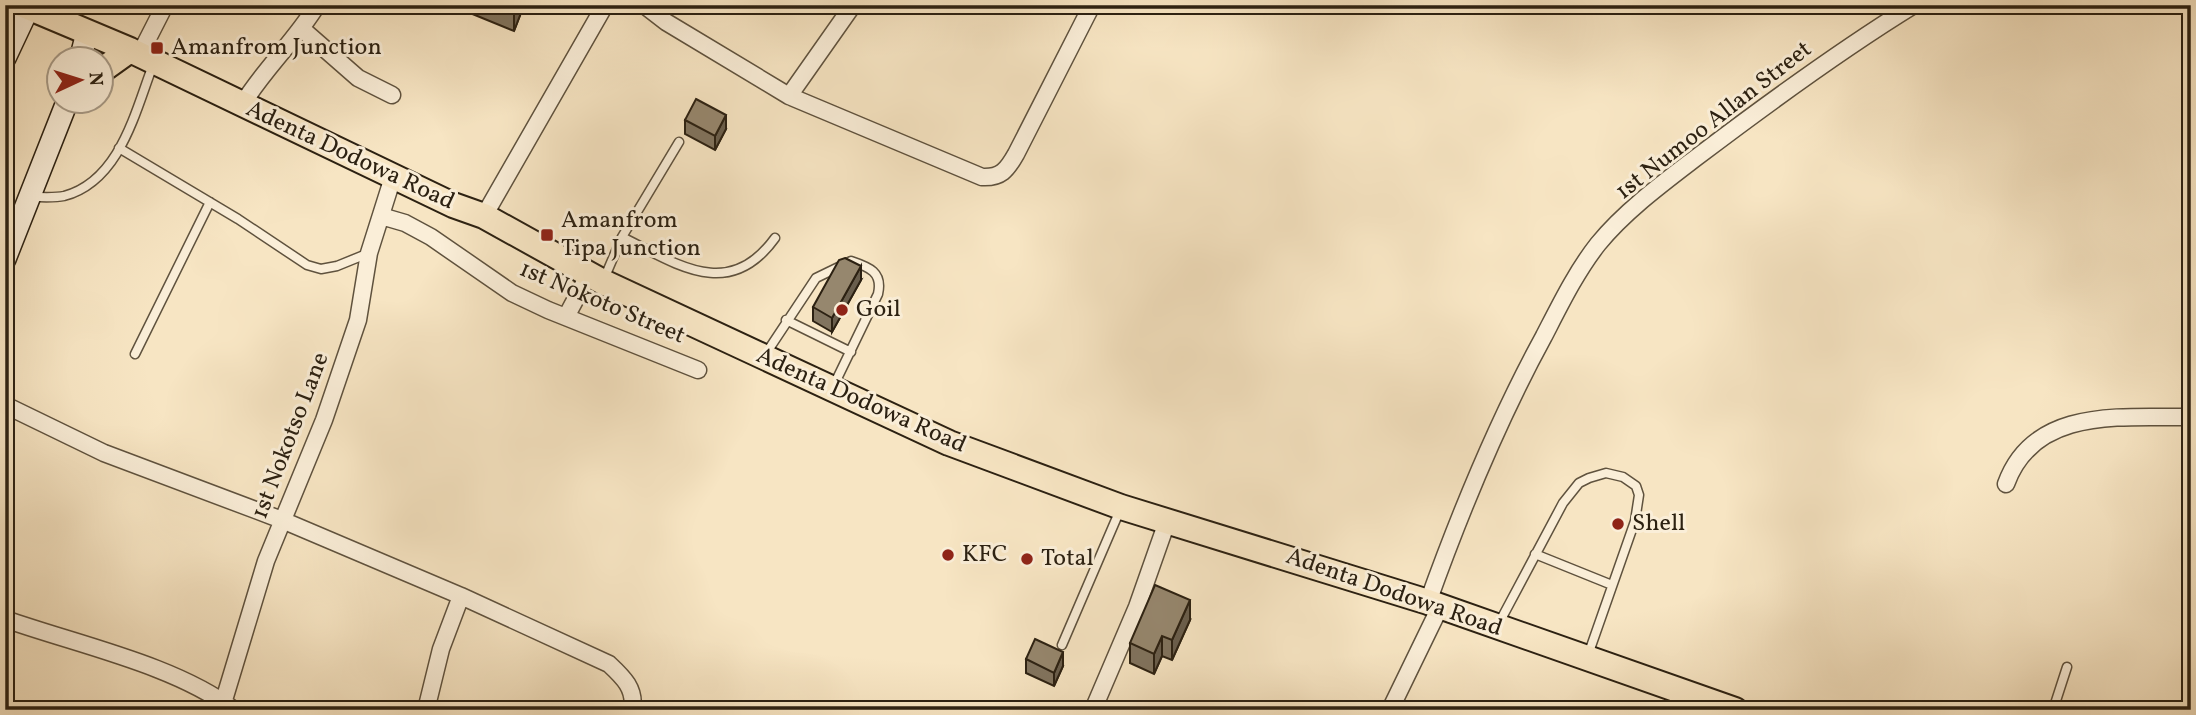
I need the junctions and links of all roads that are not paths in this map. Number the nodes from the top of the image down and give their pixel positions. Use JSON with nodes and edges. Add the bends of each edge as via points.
{"nodes":[{"id":1,"x":165,"y":5,"type":"edge"},
{"id":2,"x":317,"y":5,"type":"edge"},
{"id":3,"x":605,"y":5,"type":"edge"},
{"id":4,"x":644,"y":5,"type":"edge"},
{"id":5,"x":853,"y":5,"type":"edge"},
{"id":6,"x":1092,"y":5,"type":"edge"},
{"id":7,"x":1914,"y":5,"type":"edge"},
{"id":8,"x":26,"y":6,"type":"edge"},
{"id":9,"x":302,"y":29,"type":"junction"},
{"id":10,"x":87,"y":33,"type":"junction"},
{"id":11,"x":84,"y":46,"type":"edge"},
{"id":12,"x":141,"y":56,"type":"junction"},
{"id":13,"x":5,"y":58,"type":"edge"},
{"id":14,"x":116,"y":65,"type":"edge"},
{"id":15,"x":392,"y":95,"type":"dead end"},
{"id":16,"x":789,"y":96,"type":"junction"},
{"id":17,"x":242,"y":105,"type":"junction"},
{"id":18,"x":62,"y":116,"type":"edge"},
{"id":19,"x":679,"y":142,"type":"dead end"},
{"id":20,"x":119,"y":148,"type":"junction"},
{"id":21,"x":393,"y":177,"type":"junction"},
{"id":22,"x":30,"y":197,"type":"junction"},
{"id":23,"x":210,"y":202,"type":"junction"},
{"id":24,"x":380,"y":216,"type":"junction"},
{"id":25,"x":484,"y":216,"type":"junction"},
{"id":26,"x":622,"y":237,"type":"junction"},
{"id":27,"x":775,"y":238,"type":"dead end"},
{"id":28,"x":369,"y":253,"type":"junction"},
{"id":29,"x":5,"y":259,"type":"edge"},
{"id":30,"x":596,"y":278,"type":"junction"},
{"id":31,"x":566,"y":317,"type":"junction"},
{"id":32,"x":786,"y":320,"type":"junction"},
{"id":33,"x":851,"y":352,"type":"junction"},
{"id":34,"x":135,"y":354,"type":"dead end"},
{"id":35,"x":763,"y":357,"type":"junction"},
{"id":36,"x":698,"y":370,"type":"dead end"},
{"id":37,"x":832,"y":389,"type":"junction"},
{"id":38,"x":5,"y":405,"type":"edge"},
{"id":39,"x":2191,"y":417,"type":"edge"},
{"id":40,"x":2006,"y":484,"type":"dead end"},
{"id":41,"x":1121,"y":507,"type":"junction"},
{"id":42,"x":1168,"y":519,"type":"junction"},
{"id":43,"x":282,"y":520,"type":"junction"},
{"id":44,"x":1535,"y":554,"type":"junction"},
{"id":45,"x":1612,"y":585,"type":"junction"},
{"id":46,"x":461,"y":596,"type":"junction"},
{"id":47,"x":1434,"y":605,"type":"junction"},
{"id":48,"x":5,"y":619,"type":"edge"},
{"id":49,"x":1496,"y":627,"type":"junction"},
{"id":50,"x":1062,"y":645,"type":"dead end"},
{"id":51,"x":1587,"y":659,"type":"junction"},
{"id":52,"x":2067,"y":667,"type":"dead end"},
{"id":53,"x":226,"y":707,"type":"edge"},
{"id":54,"x":426,"y":710,"type":"edge"},
{"id":55,"x":632,"y":710,"type":"edge"},
{"id":56,"x":1093,"y":710,"type":"edge"},
{"id":57,"x":1390,"y":710,"type":"edge"},
{"id":58,"x":1735,"y":710,"type":"edge"},
{"id":59,"x":2053,"y":710,"type":"edge"}],
"edges":[{"from":1,"to":12,"type":"street"},
{"from":2,"to":9,"type":"street"},
{"from":3,"to":25,"type":"street"},
{"from":4,"to":16,"type":"street"},
{"from":5,"to":16,"type":"street"},
{"from":6,"to":16,"type":"street","via":[[1016,154],[1007,170],[995,178],[982,177]]},
{"from":7,"to":47,"type":"street","name":"1st Numoo Allan Street","via":[[1737,126],[1657,188],[1598,244],[1517,384],[1466,496]]},
{"from":8,"to":10,"type":"main road","name":"Adenta Dodowa Road"},
{"from":8,"to":13,"type":"street"},
{"from":9,"to":15,"type":"street","via":[[358,78]]},
{"from":9,"to":17,"type":"street","via":[[258,78]]},
{"from":10,"to":11,"type":"street"},
{"from":10,"to":12,"type":"main road","name":"Adenta Dodowa Road"},
{"from":12,"to":14,"type":"main road"},
{"from":12,"to":17,"type":"main road","name":"Adenta Dodowa Road"},
{"from":12,"to":20,"type":"lane"},
{"from":17,"to":21,"type":"main road","name":"Adenta Dodowa Road"},
{"from":18,"to":22,"type":"street"},
{"from":19,"to":26,"type":"lane"},
{"from":20,"to":22,"type":"lane","via":[[94,182],[64,196]]},
{"from":20,"to":23,"type":"lane"},
{"from":21,"to":24,"type":"street","name":"1st Nokotso Lane"},
{"from":21,"to":25,"type":"main road","name":"Adenta Dodowa Road"},
{"from":22,"to":29,"type":"street"},
{"from":23,"to":28,"type":"lane","via":[[307,265],[321,269],[338,266]]},
{"from":23,"to":34,"type":"lane"},
{"from":24,"to":28,"type":"street","name":"1st Nokotso Lane"},
{"from":24,"to":31,"type":"street","name":"1st Nokoto Street","via":[[422,233],[512,293]]},
{"from":25,"to":30,"type":"main road","name":"Adenta Dodowa Road"},
{"from":26,"to":27,"type":"lane","via":[[709,275],[733,271],[760,258]]},
{"from":26,"to":30,"type":"lane"},
{"from":28,"to":43,"type":"street","name":"1st Nokotso Lane","via":[[358,320],[324,420]]},
{"from":30,"to":31,"type":"street"},
{"from":30,"to":35,"type":"main road","name":"Adenta Dodowa Road"},
{"from":31,"to":36,"type":"street","name":"1st Nokoto Street"},
{"from":32,"to":33,"type":"lane"},
{"from":32,"to":33,"type":"lane","via":[[816,278],[851,261],[868,267],[876,272],[880,284]]},
{"from":32,"to":35,"type":"lane"},
{"from":33,"to":37,"type":"lane"},
{"from":35,"to":37,"type":"main road","name":"Adenta Dodowa Road"},
{"from":37,"to":41,"type":"main road","name":"Adenta Dodowa Road","via":[[949,443]]},
{"from":38,"to":43,"type":"street","via":[[104,453]]},
{"from":39,"to":40,"type":"street","via":[[2128,418],[2055,429],[2022,451]]},
{"from":41,"to":42,"type":"main road","name":"Adenta Dodowa Road"},
{"from":41,"to":50,"type":"lane"},
{"from":42,"to":47,"type":"main road","name":"Adenta Dodowa Road"},
{"from":42,"to":56,"type":"street"},
{"from":43,"to":46,"type":"street"},
{"from":43,"to":53,"type":"street","name":"1st Nokotso Lane","via":[[266,561]]},
{"from":44,"to":45,"type":"lane"},
{"from":44,"to":45,"type":"lane","via":[[1579,484],[1606,473],[1623,477],[1636,486],[1639,495],[1635,521]]},
{"from":44,"to":49,"type":"lane"},
{"from":45,"to":51,"type":"lane"},
{"from":46,"to":54,"type":"street","via":[[441,649]]},
{"from":46,"to":55,"type":"street","via":[[609,664],[632,691]]},
{"from":47,"to":49,"type":"main road","name":"Adenta Dodowa Road"},
{"from":47,"to":57,"type":"street","name":"1st Numoo Allan Street"},
{"from":48,"to":53,"type":"street","via":[[198,686]]},
{"from":49,"to":51,"type":"main road","name":"Adenta Dodowa Road"},
{"from":51,"to":58,"type":"main road","name":"Adenta Dodowa Road"},
{"from":52,"to":59,"type":"lane"}]}
